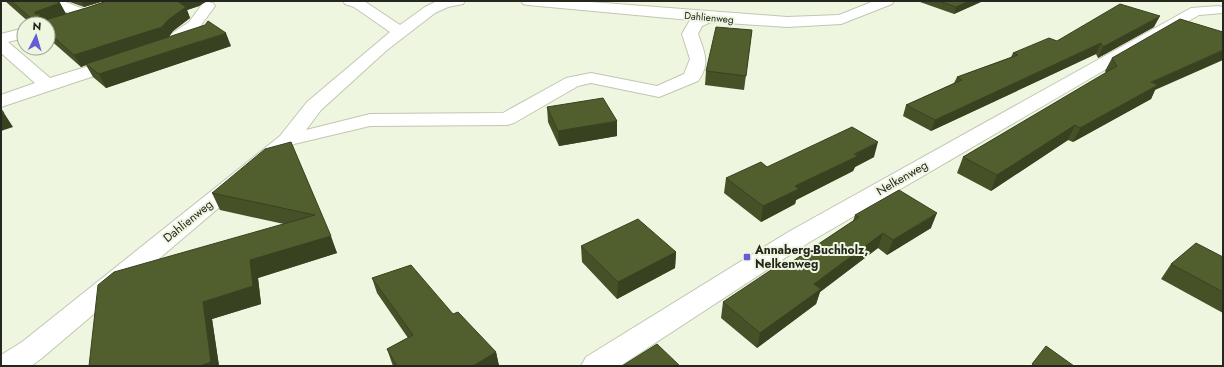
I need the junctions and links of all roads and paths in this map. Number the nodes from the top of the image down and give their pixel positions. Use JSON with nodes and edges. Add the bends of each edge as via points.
{"nodes":[{"id":1,"x":50,"y":1,"type":"edge"},
{"id":2,"x":350,"y":1,"type":"edge"},
{"id":3,"x":458,"y":1,"type":"edge"},
{"id":4,"x":528,"y":1,"type":"edge"},
{"id":5,"x":887,"y":1,"type":"edge"},
{"id":6,"x":208,"y":6,"type":"dead end"},
{"id":7,"x":1214,"y":8,"type":"edge"},
{"id":8,"x":709,"y":17,"type":"junction"},
{"id":9,"x":64,"y":21,"type":"edge"},
{"id":10,"x":400,"y":32,"type":"junction"},
{"id":11,"x":204,"y":34,"type":"edge"},
{"id":12,"x":16,"y":35,"type":"edge"},
{"id":13,"x":1,"y":39,"type":"edge"},
{"id":14,"x":1,"y":44,"type":"edge"},
{"id":15,"x":149,"y":51,"type":"junction"},
{"id":16,"x":47,"y":86,"type":"junction"},
{"id":17,"x":1,"y":101,"type":"edge"},
{"id":18,"x":287,"y":140,"type":"junction"},
{"id":19,"x":8,"y":366,"type":"edge"},
{"id":20,"x":596,"y":366,"type":"edge"}],
"edges":[{"from":1,"to":9,"type":"street","via":[[92,12]]},
{"from":2,"to":10,"type":"street","via":[[359,4]]},
{"from":3,"to":10,"type":"street","name":"Dahlienweg","via":[[444,3],[430,10]]},
{"from":4,"to":8,"type":"street","name":"Dahlienweg"},
{"from":5,"to":8,"type":"street","name":"Dahlienweg","via":[[841,19],[773,21]]},
{"from":6,"to":15,"type":"street","via":[[194,25]]},
{"from":7,"to":20,"type":"street","name":"Nelkenweg","via":[[1196,11],[806,233]]},
{"from":8,"to":18,"type":"street","via":[[696,23],[690,34],[698,59],[692,77],[659,92],[591,78],[572,82],[507,119],[370,120]]},
{"from":10,"to":18,"type":"street","name":"Dahlienweg","via":[[314,106]]},
{"from":11,"to":15,"type":"street"},
{"from":12,"to":13,"type":"street"},
{"from":14,"to":16,"type":"street"},
{"from":15,"to":16,"type":"street"},
{"from":16,"to":17,"type":"street"},
{"from":18,"to":19,"type":"street","name":"Dahlienweg","via":[[32,350]]}]}
